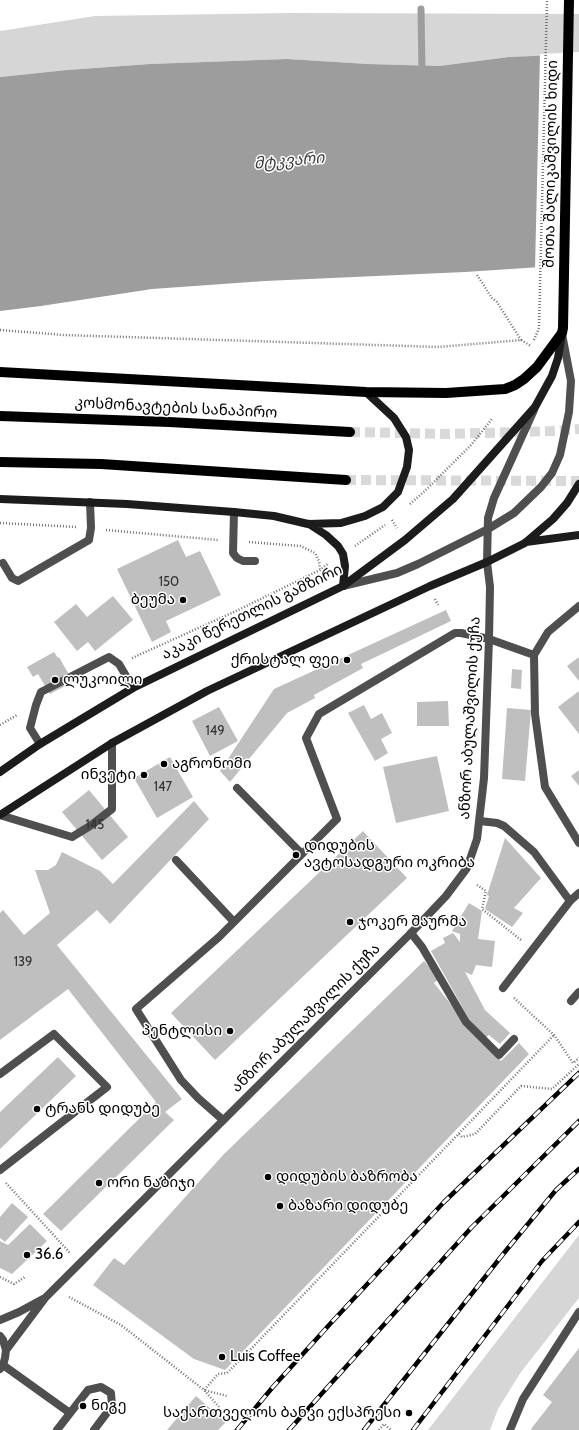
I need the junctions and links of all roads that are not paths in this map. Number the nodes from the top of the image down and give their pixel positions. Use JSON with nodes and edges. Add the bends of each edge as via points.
{"nodes":[{"id":1,"x":569,"y":0,"type":"edge"},
{"id":2,"x":562,"y":331,"type":"junction"},
{"id":3,"x":0,"y":372,"type":"edge"},
{"id":4,"x":366,"y":392,"type":"junction"},
{"id":5,"x":535,"y":407,"type":"junction"},
{"id":6,"x":0,"y":416,"type":"edge"},
{"id":7,"x":350,"y":432,"type":"tunnel mouth"},
{"id":8,"x":0,"y":462,"type":"edge"},
{"id":9,"x":346,"y":480,"type":"tunnel mouth"},
{"id":10,"x":579,"y":484,"type":"edge"},
{"id":11,"x":0,"y":499,"type":"edge"},
{"id":12,"x":90,"y":502,"type":"junction"},
{"id":13,"x":234,"y":512,"type":"junction"},
{"id":14,"x":308,"y":524,"type":"junction"},
{"id":15,"x":488,"y":529,"type":"junction"},
{"id":16,"x":579,"y":534,"type":"edge"},
{"id":17,"x":525,"y":543,"type":"junction"},
{"id":18,"x":255,"y":561,"type":"dead end"},
{"id":19,"x":487,"y":562,"type":"junction"},
{"id":20,"x":3,"y":563,"type":"dead end"},
{"id":21,"x":343,"y":586,"type":"junction"},
{"id":22,"x":579,"y":606,"type":"edge"},
{"id":23,"x":489,"y":639,"type":"junction"},
{"id":24,"x":534,"y":655,"type":"junction"},
{"id":25,"x":133,"y":688,"type":"junction"},
{"id":26,"x":112,"y":743,"type":"junction"},
{"id":27,"x":40,"y":744,"type":"junction"},
{"id":28,"x":0,"y":772,"type":"edge"},
{"id":29,"x":237,"y":788,"type":"dead end"},
{"id":30,"x":0,"y":815,"type":"edge"},
{"id":31,"x":480,"y":821,"type":"junction"},
{"id":32,"x":579,"y":843,"type":"edge"},
{"id":33,"x":302,"y":854,"type":"junction"},
{"id":34,"x":176,"y":860,"type":"dead end"},
{"id":35,"x":579,"y":893,"type":"edge"},
{"id":36,"x":570,"y":901,"type":"junction"},
{"id":37,"x":234,"y":922,"type":"junction"},
{"id":38,"x":411,"y":933,"type":"junction"},
{"id":39,"x":503,"y":988,"type":"road end"},
{"id":40,"x":579,"y":992,"type":"edge"},
{"id":41,"x":571,"y":1001,"type":"dead end"},
{"id":42,"x":514,"y":1039,"type":"dead end"},
{"id":43,"x":0,"y":1074,"type":"edge"},
{"id":44,"x":223,"y":1120,"type":"junction"},
{"id":45,"x":0,"y":1170,"type":"edge"},
{"id":46,"x":45,"y":1298,"type":"junction"},
{"id":47,"x":579,"y":1312,"type":"edge"},
{"id":48,"x":0,"y":1320,"type":"edge"},
{"id":49,"x":0,"y":1336,"type":"edge"},
{"id":50,"x":6,"y":1350,"type":"junction"},
{"id":51,"x":1,"y":1367,"type":"edge"},
{"id":52,"x":70,"y":1413,"type":"junction"},
{"id":53,"x":57,"y":1430,"type":"edge"},
{"id":54,"x":94,"y":1430,"type":"edge"},
{"id":55,"x":510,"y":1430,"type":"edge"}],
"edges":[{"from":1,"to":2,"type":"main road","name":"შოთა შალიკაშვილის ხიდი"},
{"from":2,"to":4,"type":"main road","via":[[537,367],[524,379],[505,389],[446,393]]},
{"from":2,"to":5,"type":"main road","name":"აკაკი წერეთლის გამზირი","via":[[552,376]]},
{"from":2,"to":15,"type":"street","via":[[571,381],[569,412],[560,455],[552,472],[533,496],[514,513]]},
{"from":3,"to":4,"type":"main road"},
{"from":4,"to":14,"type":"main road","via":[[394,418],[406,437],[409,450],[407,467],[398,492],[383,507],[365,516],[341,523]]},
{"from":5,"to":15,"type":"street","name":"ანზორ აბულაშვილის ქუჩა","via":[[494,498],[488,518]]},
{"from":5,"to":21,"type":"main road","name":"აკაკი წერეთლის გამზირი","via":[[453,499],[405,540]]},
{"from":6,"to":7,"type":"main road","name":"კოსმონავტების სანაპირო"},
{"from":8,"to":9,"type":"main road","via":[[101,464]]},
{"from":10,"to":17,"type":"main road","via":[[553,519]]},
{"from":11,"to":12,"type":"main road"},
{"from":12,"to":13,"type":"main road"},
{"from":12,"to":20,"type":"street","via":[[89,540],[18,581],[12,578]]},
{"from":13,"to":14,"type":"main road","via":[[274,516]]},
{"from":13,"to":18,"type":"street","via":[[233,553],[237,558]]},
{"from":14,"to":21,"type":"main road","via":[[326,535],[343,554]]},
{"from":15,"to":19,"type":"street","name":"ანზორ აბულაშვილის ქუჩა"},
{"from":15,"to":21,"type":"street","via":[[418,564]]},
{"from":16,"to":17,"type":"main road"},
{"from":17,"to":19,"type":"main road"},
{"from":19,"to":23,"type":"street","name":"ანზორ აბულაშვილის ქუჩა","via":[[490,587]]},
{"from":19,"to":26,"type":"main road","via":[[430,586],[207,691]]},
{"from":21,"to":25,"type":"main road","name":"აკაკი წერეთლის გამზირი"},
{"from":22,"to":24,"type":"street","via":[[548,632]]},
{"from":23,"to":24,"type":"street"},
{"from":23,"to":31,"type":"street","name":"ანზორ აბულაშვილის ქუჩა"},
{"from":23,"to":33,"type":"street","via":[[462,633],[450,635],[319,714],[306,738],[337,819]]},
{"from":24,"to":32,"type":"street","via":[[535,714],[545,787]]},
{"from":25,"to":27,"type":"main road","name":"აკაკი წერეთლის გამზირი"},
{"from":25,"to":27,"type":"street","via":[[119,664],[109,657],[41,692],[30,728]]},
{"from":26,"to":30,"type":"main road"},
{"from":26,"to":30,"type":"street","via":[[112,808],[84,830],[72,837]]},
{"from":27,"to":28,"type":"main road","name":"აკაკი წერეთლის გამზირი"},
{"from":29,"to":33,"type":"street"},
{"from":31,"to":36,"type":"street","via":[[504,826],[534,852]]},
{"from":31,"to":38,"type":"street","name":"ანზორ აბულაშვილის ქუჩა","via":[[467,868],[446,896]]},
{"from":33,"to":37,"type":"street"},
{"from":34,"to":37,"type":"street"},
{"from":35,"to":36,"type":"street"},
{"from":36,"to":39,"type":"street"},
{"from":37,"to":44,"type":"street","via":[[136,1009],[181,1080]]},
{"from":38,"to":42,"type":"street","via":[[466,1022],[499,1055]]},
{"from":38,"to":44,"type":"street","name":"ანზორ აბულაშვილის ქუჩა"},
{"from":40,"to":41,"type":"street"},
{"from":43,"to":45,"type":"street","via":[[54,1034],[107,1087]]},
{"from":44,"to":46,"type":"street","name":"ანზორ აბულაშვილის ქუჩა"},
{"from":46,"to":48,"type":"street","name":"ანზორ აბულაშვილის ქუჩა"},
{"from":46,"to":50,"type":"street","name":"ანზორ აბულაშვილის ქუჩა"},
{"from":47,"to":55,"type":"street","via":[[523,1399]]},
{"from":49,"to":50,"type":"street"},
{"from":50,"to":51,"type":"street"},
{"from":51,"to":52,"type":"street"},
{"from":52,"to":53,"type":"street"},
{"from":52,"to":54,"type":"street","via":[[88,1390],[101,1387],[111,1393],[112,1406]]}]}
